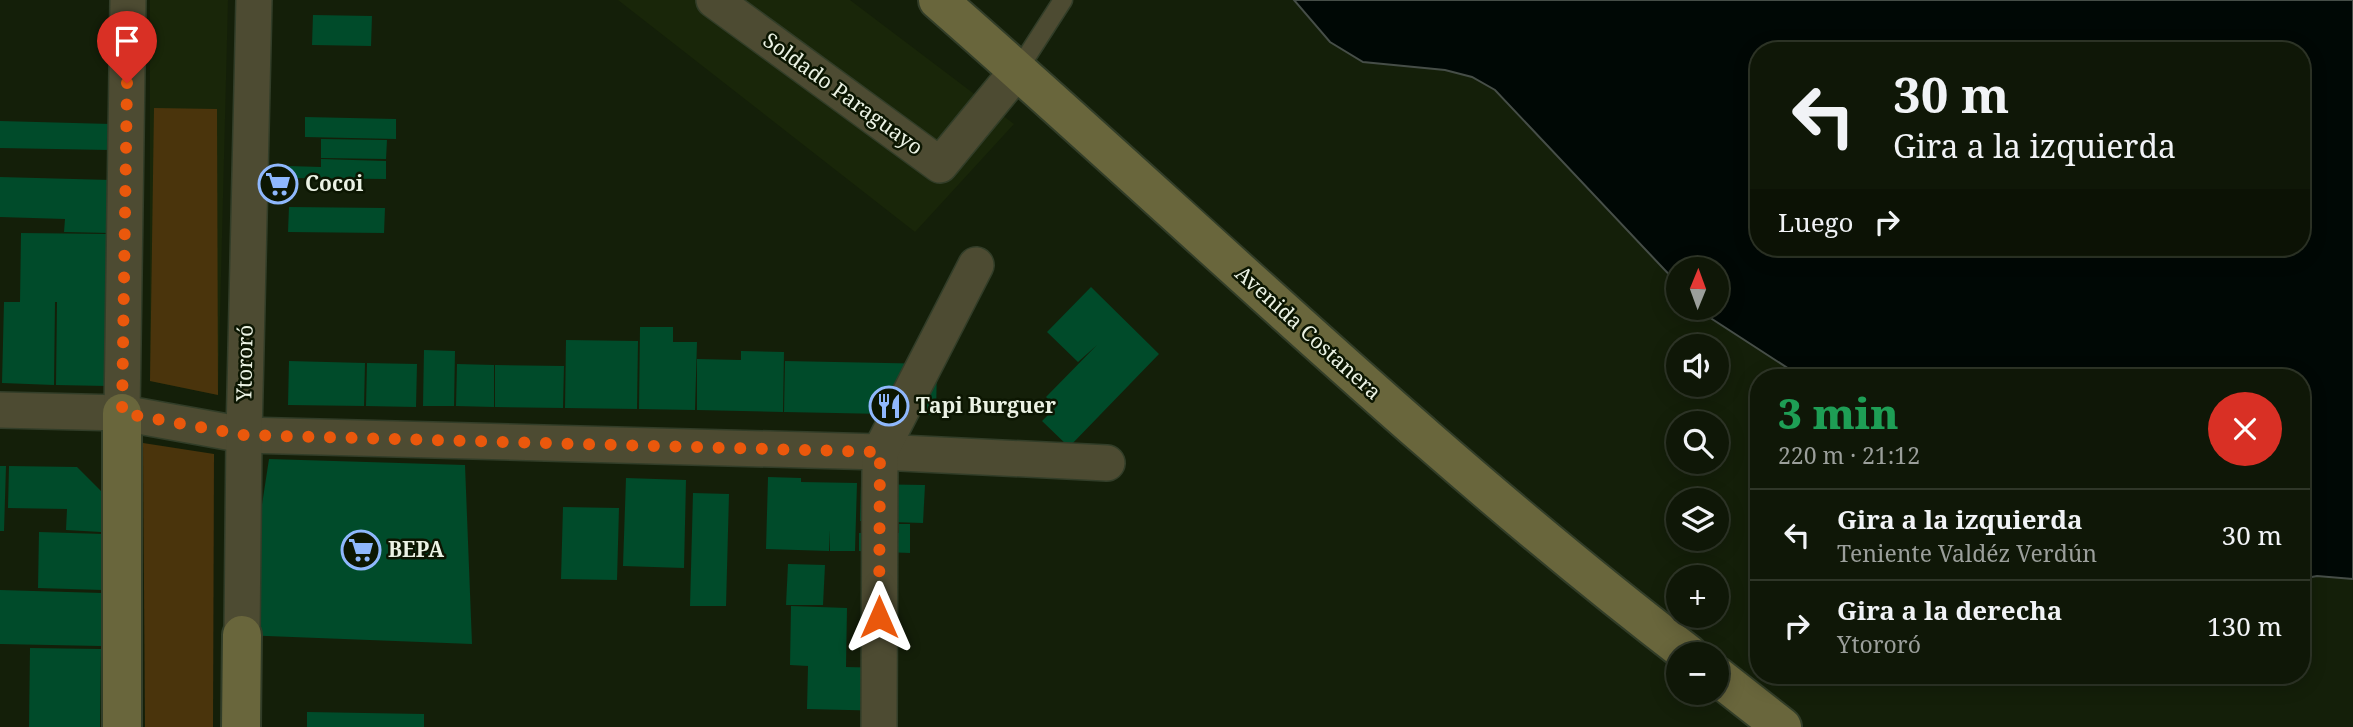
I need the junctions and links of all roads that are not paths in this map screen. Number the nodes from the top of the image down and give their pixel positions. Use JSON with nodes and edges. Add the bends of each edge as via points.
{"nodes":[{"id":1,"x":128,"y":0,"type":"edge"},
{"id":2,"x":254,"y":0,"type":"edge"},
{"id":3,"x":714,"y":0,"type":"edge"},
{"id":4,"x":938,"y":0,"type":"edge"},
{"id":5,"x":1063,"y":0,"type":"edge"},
{"id":6,"x":1018,"y":70,"type":"junction"},
{"id":7,"x":976,"y":265,"type":"dead end"},
{"id":8,"x":0,"y":410,"type":"edge"},
{"id":9,"x":122,"y":413,"type":"junction"},
{"id":10,"x":244,"y":435,"type":"junction"},
{"id":11,"x":880,"y":452,"type":"junction"},
{"id":12,"x":1107,"y":463,"type":"dead end"},
{"id":13,"x":242,"y":635,"type":"joint"},
{"id":14,"x":1672,"y":642,"type":"edge"},
{"id":15,"x":1729,"y":685,"type":"edge"},
{"id":16,"x":122,"y":727,"type":"edge"},
{"id":17,"x":241,"y":727,"type":"edge"},
{"id":18,"x":879,"y":727,"type":"edge"},
{"id":19,"x":1782,"y":727,"type":"edge"}],
"edges":[{"from":1,"to":9,"type":"street"},
{"from":2,"to":10,"type":"street","name":"Ytororó"},
{"from":3,"to":6,"type":"street","name":"Soldado Paraguayo","via":[[940,165]]},
{"from":4,"to":6,"type":"street","name":"Avenida Costanera"},
{"from":5,"to":6,"type":"lane"},
{"from":6,"to":14,"type":"street","name":"Avenida Costanera","via":[[1365,385],[1592,580]]},
{"from":7,"to":11,"type":"street"},
{"from":8,"to":9,"type":"street"},
{"from":9,"to":10,"type":"street"},
{"from":9,"to":16,"type":"street"},
{"from":10,"to":11,"type":"street"},
{"from":10,"to":13,"type":"street","name":"Ytororó"},
{"from":11,"to":12,"type":"street"},
{"from":11,"to":18,"type":"street"},
{"from":13,"to":17,"type":"street","name":"Ytororó"},
{"from":15,"to":19,"type":"street"}]}
